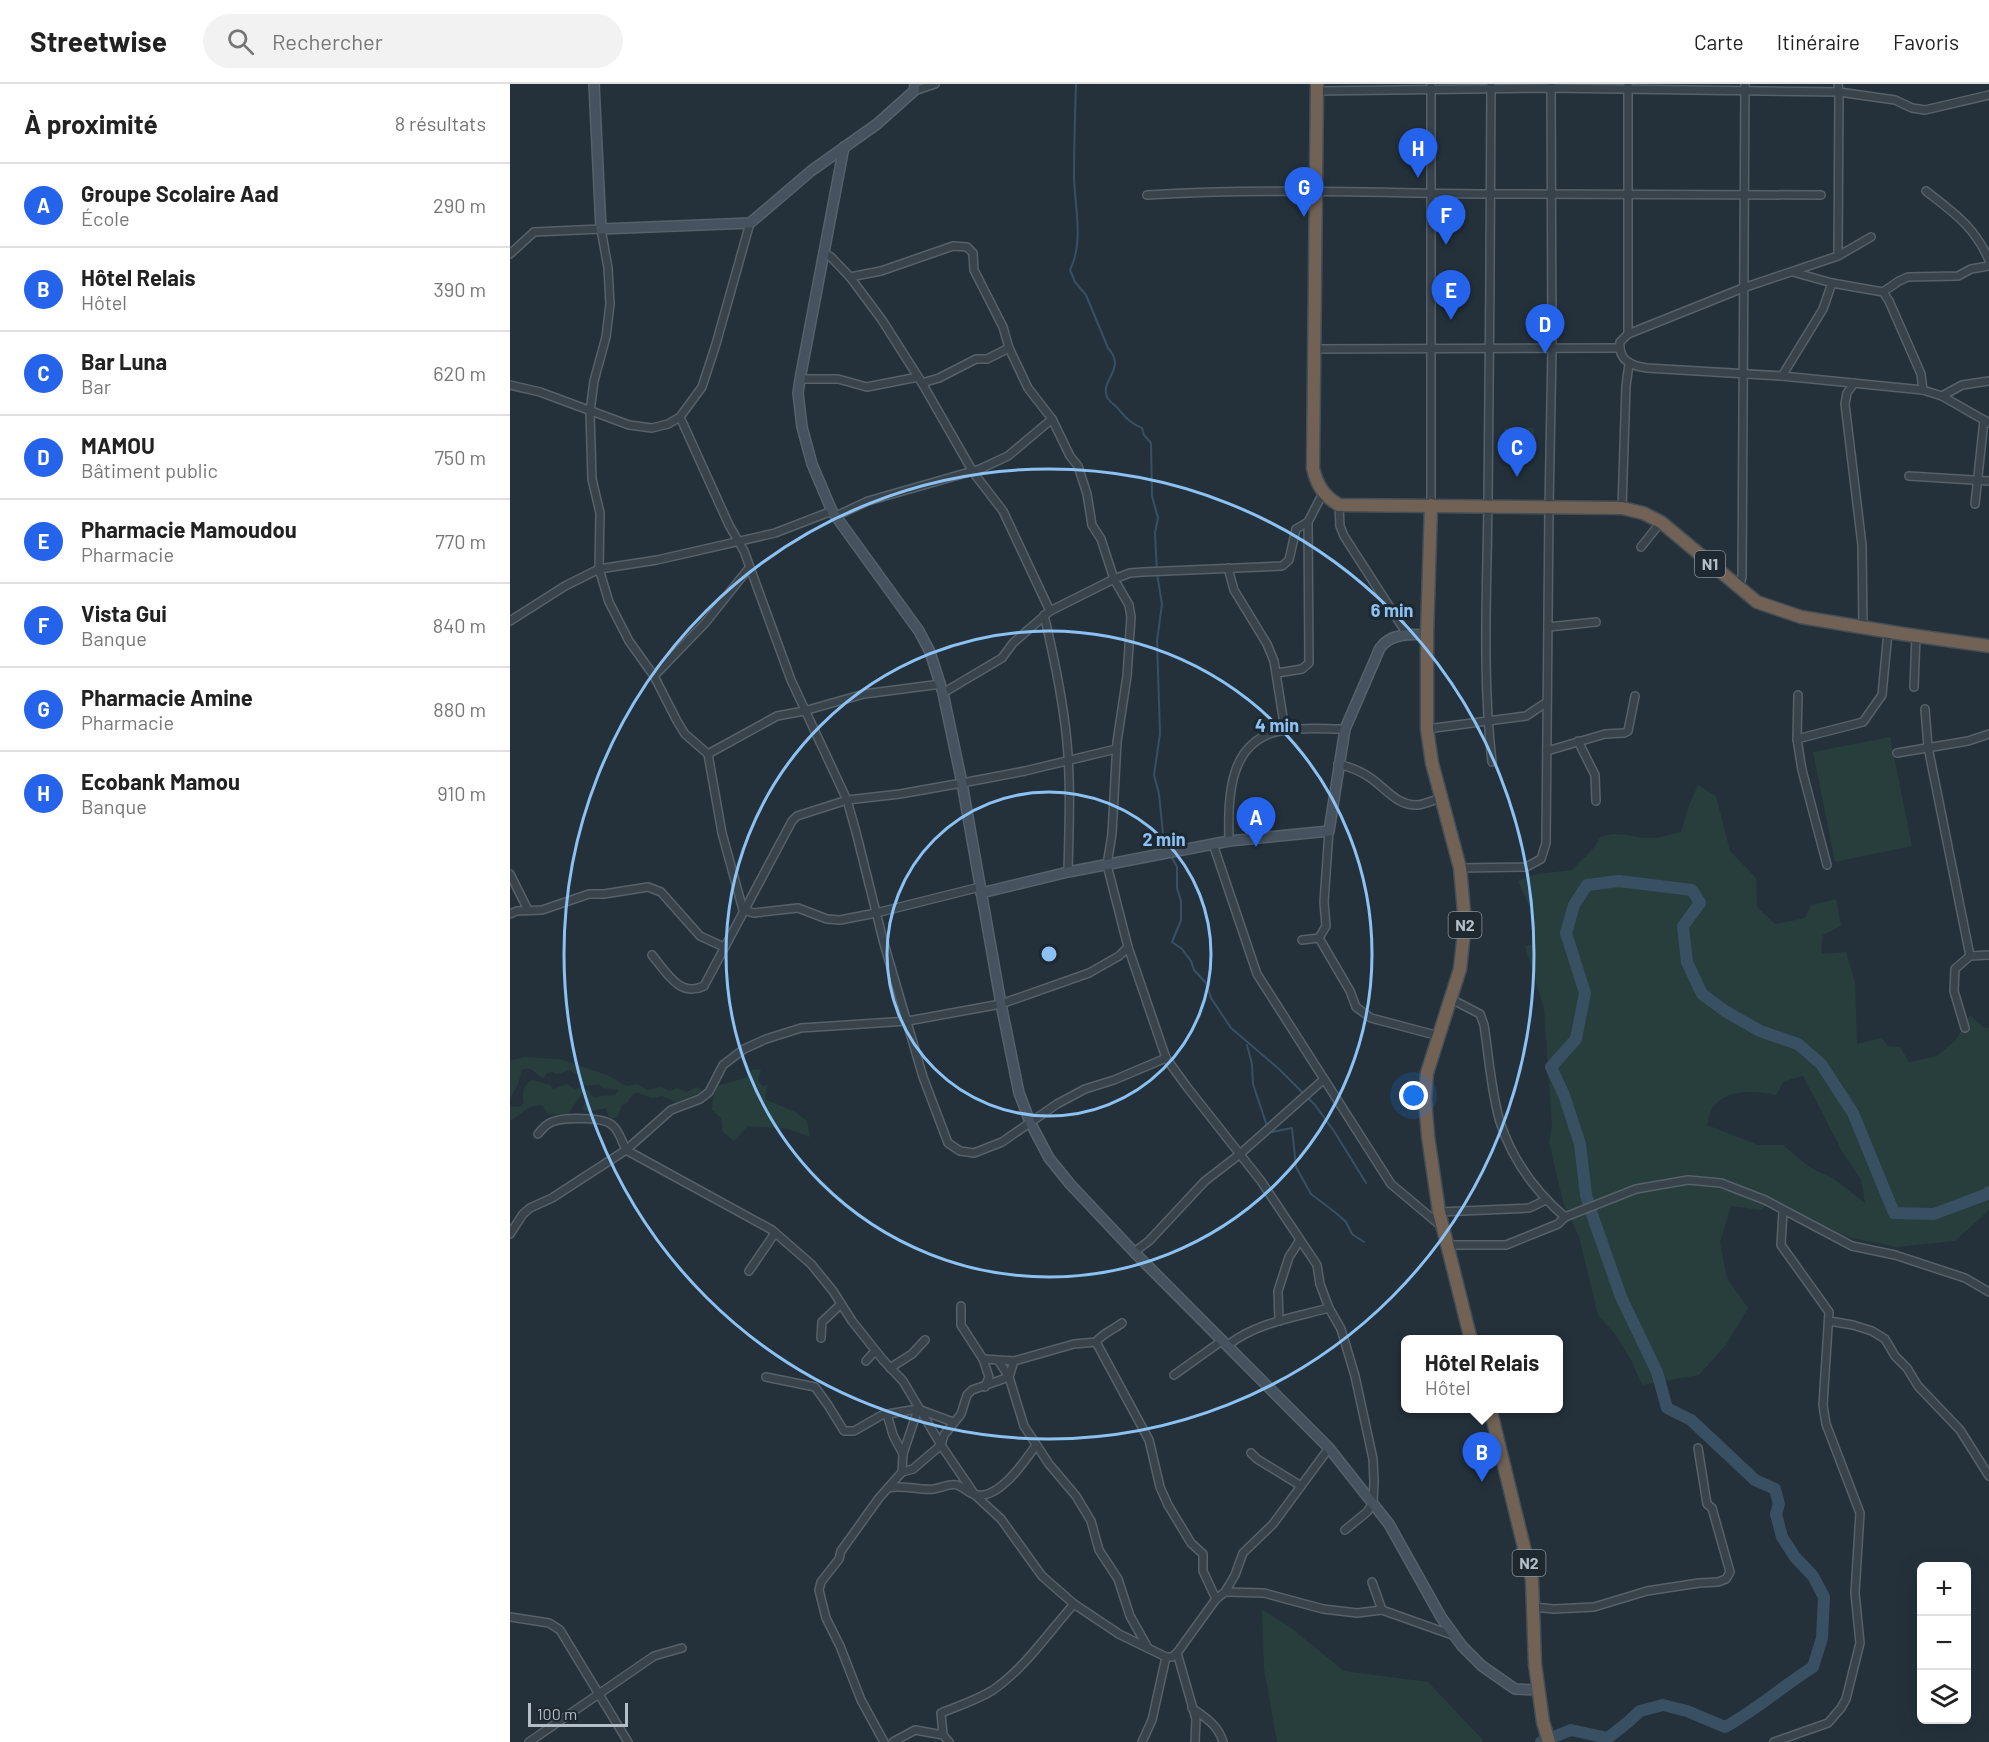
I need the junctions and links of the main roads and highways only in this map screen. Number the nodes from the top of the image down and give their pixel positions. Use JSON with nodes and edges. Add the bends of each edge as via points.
{"nodes":[{"id":1,"x":1317,"y":87,"type":"edge"},
{"id":2,"x":1431,"y":505,"type":"junction"},
{"id":3,"x":1989,"y":646,"type":"edge"},
{"id":4,"x":1471,"y":1335,"type":"edge"},
{"id":5,"x":1491,"y":1413,"type":"edge"},
{"id":6,"x":1549,"y":1742,"type":"edge"}],
"edges":[{"from":1,"to":2,"type":"highway","number":"N1","via":[[1313,468],[1316,481],[1323,493],[1339,505]]},
{"from":2,"to":3,"type":"highway","number":"N1","via":[[1622,508],[1643,513],[1661,522],[1757,602],[1800,616]]},
{"from":2,"to":4,"type":"highway","number":"N2","via":[[1427,729],[1460,868],[1465,923],[1460,969],[1427,1073],[1425,1099],[1442,1228]]},
{"from":5,"to":6,"type":"highway","number":"N2","via":[[1528,1556],[1535,1664]]}]}
